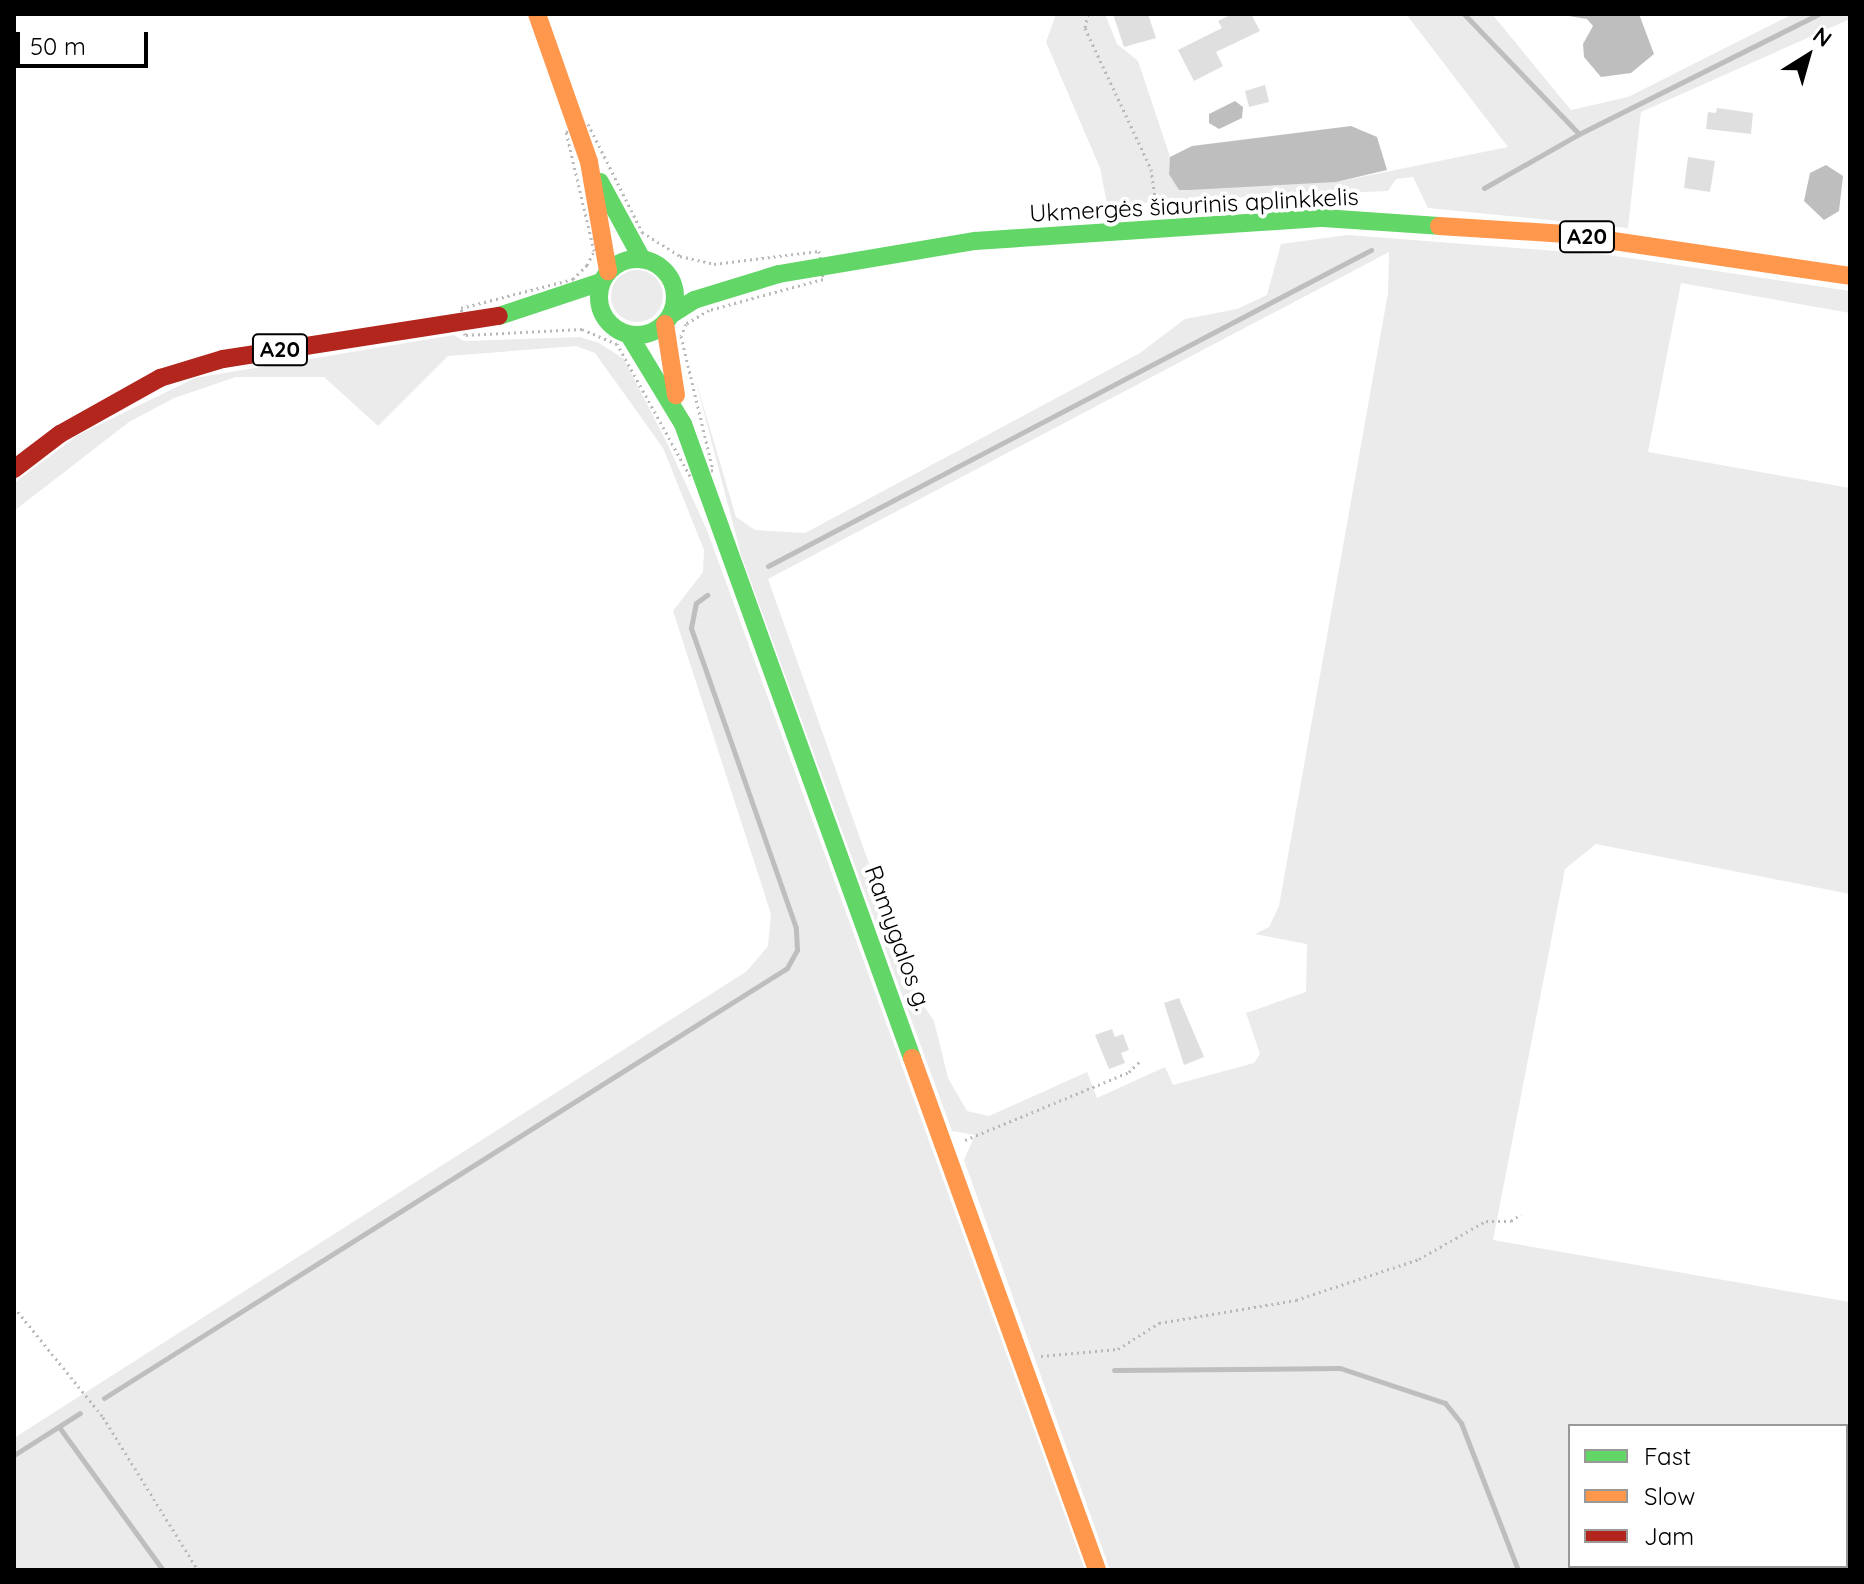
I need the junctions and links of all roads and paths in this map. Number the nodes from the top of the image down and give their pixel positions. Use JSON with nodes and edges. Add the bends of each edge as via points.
{"nodes":[{"id":1,"x":537,"y":14,"type":"edge"},
{"id":2,"x":1088,"y":14,"type":"edge"},
{"id":3,"x":578,"y":128,"type":"junction"},
{"id":4,"x":589,"y":162,"type":"junction"},
{"id":5,"x":1157,"y":226,"type":"junction"},
{"id":6,"x":642,"y":259,"type":"junction"},
{"id":7,"x":821,"y":266,"type":"junction"},
{"id":8,"x":668,"y":274,"type":"junction"},
{"id":9,"x":779,"y":274,"type":"junction"},
{"id":10,"x":605,"y":276,"type":"junction"},
{"id":11,"x":1850,"y":276,"type":"edge"},
{"id":12,"x":516,"y":313,"type":"junction"},
{"id":13,"x":668,"y":319,"type":"junction"},
{"id":14,"x":607,"y":321,"type":"junction"},
{"id":15,"x":463,"y":322,"type":"junction"},
{"id":16,"x":629,"y":335,"type":"junction"},
{"id":17,"x":683,"y":424,"type":"junction"},
{"id":18,"x":14,"y":469,"type":"edge"},
{"id":19,"x":701,"y":473,"type":"junction"},
{"id":20,"x":1140,"y":1061,"type":"dead end"},
{"id":21,"x":948,"y":1149,"type":"junction"},
{"id":22,"x":1521,"y":1214,"type":"dead end"},
{"id":23,"x":14,"y":1307,"type":"edge"},
{"id":24,"x":1022,"y":1359,"type":"junction"},
{"id":25,"x":198,"y":1570,"type":"edge"},
{"id":26,"x":1097,"y":1570,"type":"edge"}],
"edges":[{"from":1,"to":3,"type":"main road"},
{"from":2,"to":5,"type":"path","via":[[1085,28],[1151,169]]},
{"from":3,"to":4,"type":"main road"},
{"from":3,"to":7,"type":"path","via":[[588,124],[642,232],[680,256],[714,264],[819,251]]},
{"from":3,"to":15,"type":"path","via":[[566,132],[594,251],[587,265],[573,279],[461,308]]},
{"from":4,"to":6,"type":"main road"},
{"from":4,"to":10,"type":"main road"},
{"from":5,"to":7,"type":"main road","name":"Ukmergės šiaurinis aplinkkelis","number":"A20","via":[[975,241]]},
{"from":5,"to":11,"type":"main road","name":"Ukmergės šiaurinis aplinkkelis","number":"A20","via":[[1323,218],[1452,224],[1612,240]]},
{"from":6,"to":8,"type":"main road","number":"A20"},
{"from":6,"to":10,"type":"main road","number":"A20","via":[[624,261]]},
{"from":7,"to":9,"type":"main road","name":"Ukmergės šiaurinis aplinkkelis","number":"A20"},
{"from":7,"to":19,"type":"path","via":[[823,279],[709,310],[686,324],[681,336],[713,470]]},
{"from":8,"to":9,"type":"main road","name":"Ukmergės šiaurinis aplinkkelis","number":"A20"},
{"from":8,"to":13,"type":"main road","via":[[676,301]]},
{"from":9,"to":13,"type":"main road","name":"Ukmergės šiaurinis aplinkkelis","number":"A20","via":[[694,300]]},
{"from":10,"to":12,"type":"main road","number":"A20"},
{"from":10,"to":14,"type":"main road","via":[[599,302]]},
{"from":12,"to":14,"type":"main road","number":"A20"},
{"from":12,"to":15,"type":"main road","number":"A20"},
{"from":13,"to":16,"type":"main road","number":"A20","via":[[648,334]]},
{"from":13,"to":17,"type":"main road"},
{"from":14,"to":16,"type":"main road","number":"A20"},
{"from":15,"to":18,"type":"main road","number":"A20","via":[[223,359],[160,378],[85,418]]},
{"from":15,"to":19,"type":"path","via":[[465,335],[582,329],[617,344],[690,476]]},
{"from":16,"to":17,"type":"main road","name":"Ramygalos g."},
{"from":17,"to":19,"type":"main road","name":"Ramygalos g."},
{"from":19,"to":21,"type":"main road","name":"Ramygalos g."},
{"from":20,"to":21,"type":"path","via":[[1129,1072]]},
{"from":21,"to":24,"type":"main road","name":"Ramygalos g."},
{"from":22,"to":24,"type":"path","via":[[1511,1221],[1486,1221],[1419,1259],[1296,1300],[1159,1323],[1118,1349]]},
{"from":23,"to":25,"type":"path","via":[[103,1417]]},
{"from":24,"to":26,"type":"main road","name":"Ramygalos g."}]}
